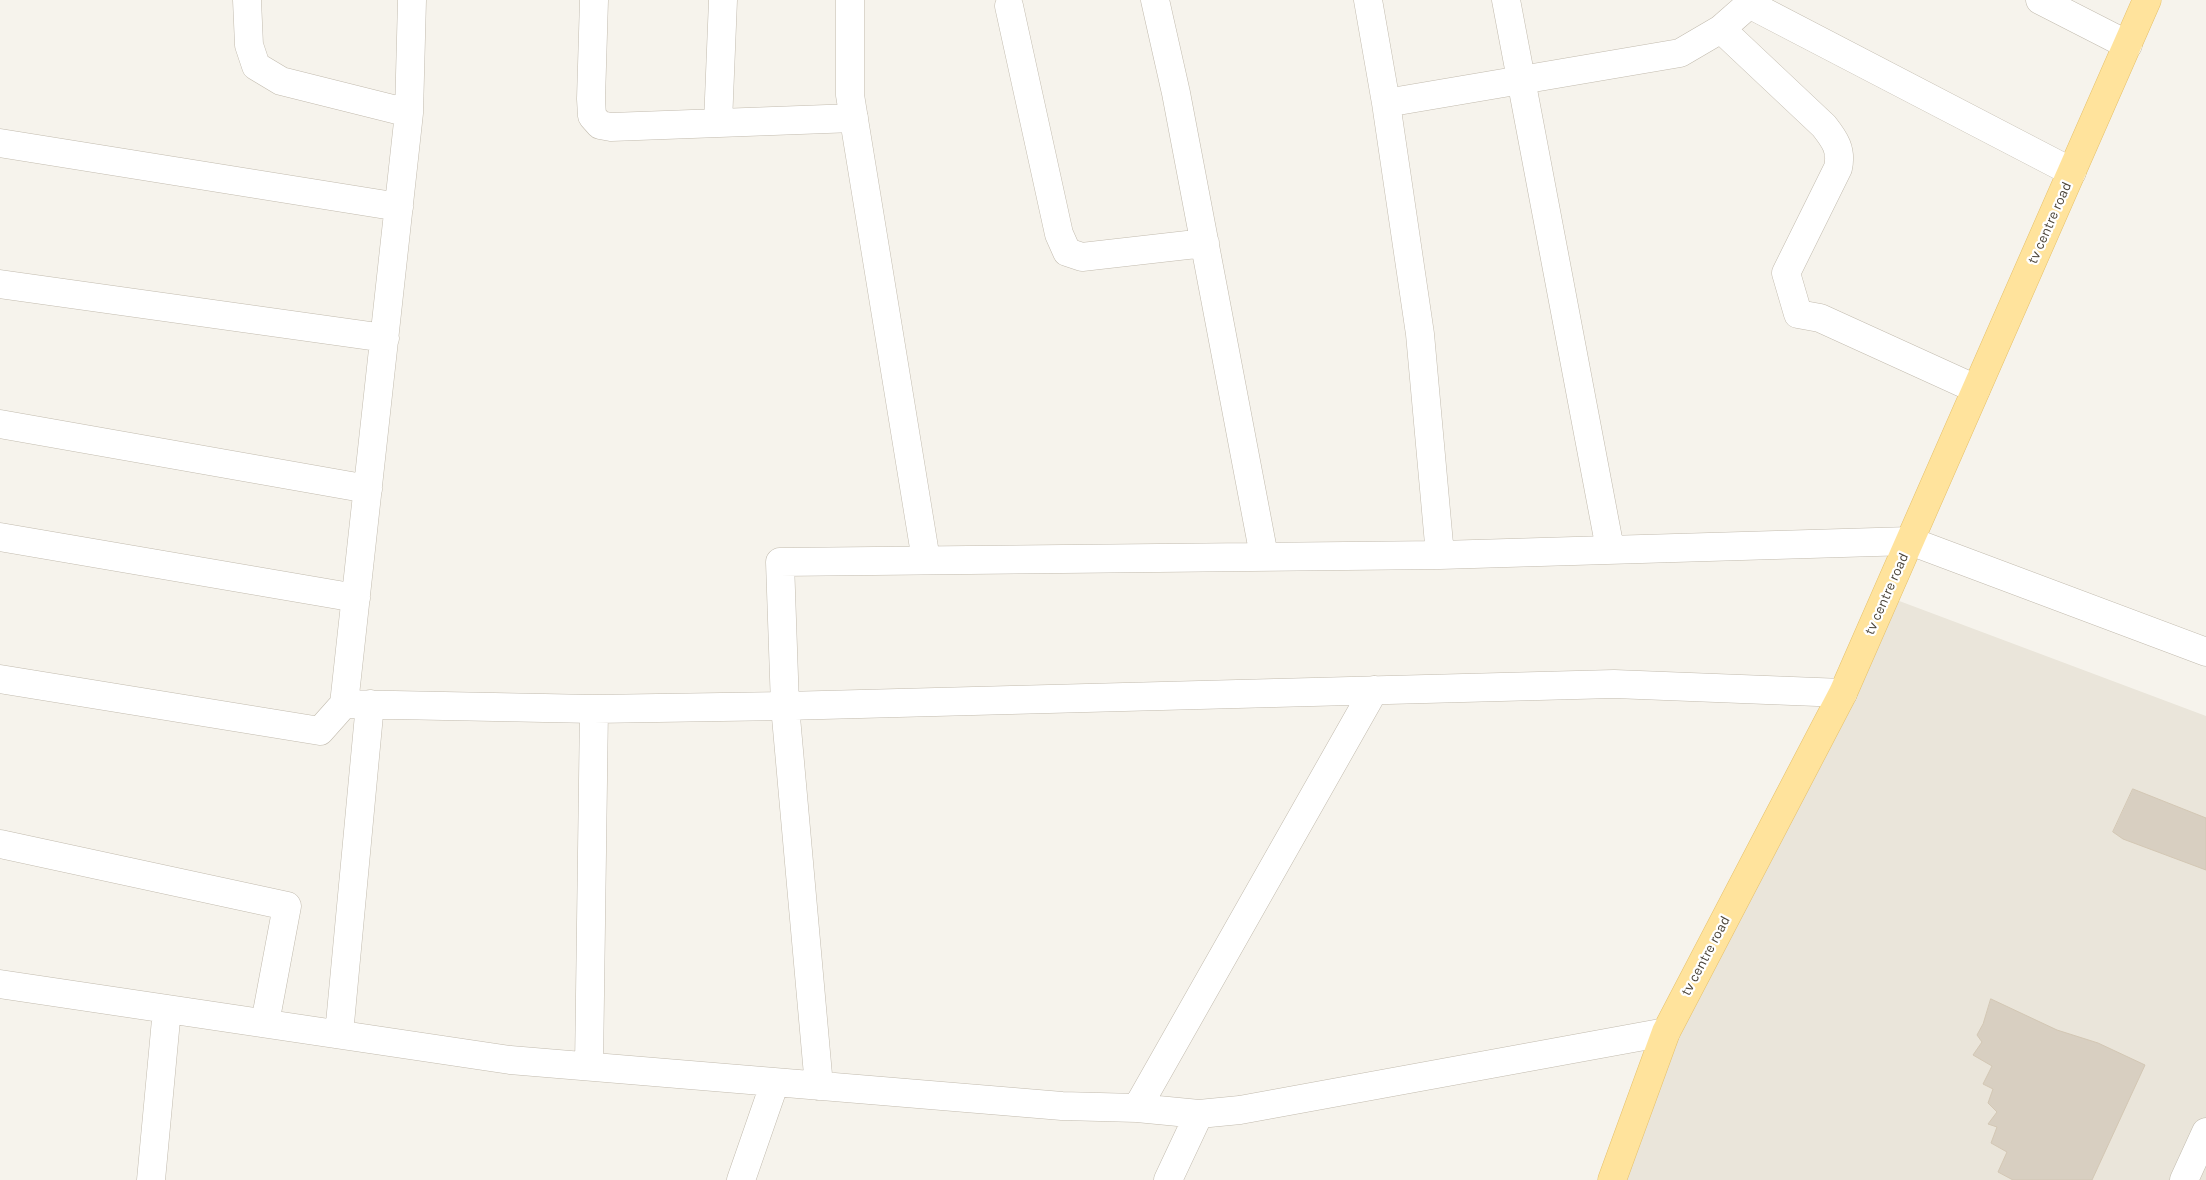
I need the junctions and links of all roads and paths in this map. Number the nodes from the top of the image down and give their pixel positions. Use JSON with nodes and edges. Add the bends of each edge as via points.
{"nodes":[{"id":1,"x":247,"y":0,"type":"edge"},
{"id":2,"x":412,"y":0,"type":"edge"},
{"id":3,"x":594,"y":0,"type":"edge"},
{"id":4,"x":723,"y":0,"type":"edge"},
{"id":5,"x":850,"y":0,"type":"edge"},
{"id":6,"x":1155,"y":0,"type":"edge"},
{"id":7,"x":1368,"y":0,"type":"edge"},
{"id":8,"x":1506,"y":0,"type":"edge"},
{"id":9,"x":2040,"y":0,"type":"edge"},
{"id":10,"x":2147,"y":0,"type":"edge"},
{"id":11,"x":1752,"y":2,"type":"edge"},
{"id":12,"x":1009,"y":6,"type":"dead end"},
{"id":13,"x":1721,"y":29,"type":"junction"},
{"id":14,"x":2128,"y":45,"type":"junction"},
{"id":15,"x":1522,"y":81,"type":"junction"},
{"id":16,"x":1386,"y":104,"type":"junction"},
{"id":17,"x":410,"y":113,"type":"junction"},
{"id":18,"x":854,"y":118,"type":"junction"},
{"id":19,"x":718,"y":123,"type":"junction"},
{"id":20,"x":0,"y":143,"type":"edge"},
{"id":21,"x":2072,"y":172,"type":"junction"},
{"id":22,"x":399,"y":206,"type":"junction"},
{"id":23,"x":1205,"y":243,"type":"junction"},
{"id":24,"x":0,"y":284,"type":"edge"},
{"id":25,"x":385,"y":338,"type":"junction"},
{"id":26,"x":1976,"y":390,"type":"junction"},
{"id":27,"x":0,"y":424,"type":"edge"},
{"id":28,"x":368,"y":490,"type":"junction"},
{"id":29,"x":0,"y":537,"type":"edge"},
{"id":30,"x":1910,"y":541,"type":"junction"},
{"id":31,"x":1610,"y":550,"type":"junction"},
{"id":32,"x":1440,"y":555,"type":"junction"},
{"id":33,"x":1264,"y":556,"type":"junction"},
{"id":34,"x":926,"y":560,"type":"junction"},
{"id":35,"x":356,"y":598,"type":"junction"},
{"id":36,"x":2206,"y":652,"type":"edge"},
{"id":37,"x":0,"y":679,"type":"edge"},
{"id":38,"x":1374,"y":690,"type":"junction"},
{"id":39,"x":1843,"y":693,"type":"junction"},
{"id":40,"x":357,"y":704,"type":"junction"},
{"id":41,"x":785,"y":706,"type":"junction"},
{"id":42,"x":594,"y":709,"type":"junction"},
{"id":43,"x":0,"y":844,"type":"edge"},
{"id":44,"x":0,"y":984,"type":"edge"},
{"id":45,"x":167,"y":1009,"type":"junction"},
{"id":46,"x":264,"y":1023,"type":"junction"},
{"id":47,"x":1666,"y":1032,"type":"junction"},
{"id":48,"x":340,"y":1034,"type":"junction"},
{"id":49,"x":589,"y":1066,"type":"junction"},
{"id":50,"x":776,"y":1082,"type":"junction"},
{"id":51,"x":819,"y":1086,"type":"junction"},
{"id":52,"x":1137,"y":1108,"type":"junction"},
{"id":53,"x":1199,"y":1114,"type":"junction"},
{"id":54,"x":2206,"y":1132,"type":"edge"},
{"id":55,"x":151,"y":1180,"type":"edge"},
{"id":56,"x":741,"y":1180,"type":"edge"},
{"id":57,"x":1168,"y":1180,"type":"edge"},
{"id":58,"x":1612,"y":1180,"type":"edge"},
{"id":59,"x":2184,"y":1180,"type":"edge"}],
"edges":[{"from":1,"to":17,"type":"street","via":[[249,45],[256,66],[281,81]]},
{"from":2,"to":17,"type":"street"},
{"from":3,"to":19,"type":"street","via":[[591,100],[592,116],[600,125]]},
{"from":4,"to":19,"type":"street"},
{"from":5,"to":18,"type":"street","via":[[850,96]]},
{"from":6,"to":23,"type":"street"},
{"from":7,"to":16,"type":"street"},
{"from":8,"to":15,"type":"street"},
{"from":9,"to":14,"type":"street"},
{"from":10,"to":14,"type":"main road","name":"tv centre road"},
{"from":11,"to":13,"type":"street"},
{"from":11,"to":21,"type":"street"},
{"from":12,"to":23,"type":"street","via":[[1059,234],[1067,252],[1082,257]]},
{"from":13,"to":15,"type":"street","via":[[1680,54]]},
{"from":13,"to":26,"type":"street","via":[[1824,126],[1838,144],[1838,168],[1786,273],[1798,314],[1820,318]]},
{"from":14,"to":21,"type":"main road","name":"tv centre road"},
{"from":15,"to":16,"type":"street"},
{"from":15,"to":31,"type":"street"},
{"from":16,"to":32,"type":"street","via":[[1420,334]]},
{"from":17,"to":22,"type":"street"},
{"from":18,"to":19,"type":"street"},
{"from":18,"to":34,"type":"street"},
{"from":20,"to":22,"type":"street"},
{"from":21,"to":26,"type":"main road","name":"tv centre road"},
{"from":22,"to":25,"type":"street"},
{"from":23,"to":33,"type":"street"},
{"from":24,"to":25,"type":"street"},
{"from":25,"to":28,"type":"street"},
{"from":26,"to":30,"type":"main road","name":"tv centre road"},
{"from":27,"to":28,"type":"street"},
{"from":28,"to":35,"type":"street"},
{"from":29,"to":35,"type":"street"},
{"from":30,"to":31,"type":"street"},
{"from":30,"to":36,"type":"street"},
{"from":30,"to":39,"type":"main road","name":"tv centre road"},
{"from":31,"to":32,"type":"street"},
{"from":32,"to":33,"type":"street"},
{"from":33,"to":34,"type":"street"},
{"from":34,"to":41,"type":"street","via":[[780,562]]},
{"from":35,"to":40,"type":"street"},
{"from":37,"to":40,"type":"street","via":[[320,731]]},
{"from":38,"to":39,"type":"street","via":[[1614,684]]},
{"from":38,"to":41,"type":"street"},
{"from":38,"to":52,"type":"street"},
{"from":39,"to":47,"type":"main road","name":"tv centre road"},
{"from":40,"to":42,"type":"street"},
{"from":40,"to":48,"type":"street"},
{"from":41,"to":42,"type":"street"},
{"from":41,"to":51,"type":"street"},
{"from":42,"to":49,"type":"street"},
{"from":43,"to":46,"type":"street","via":[[287,906]]},
{"from":44,"to":45,"type":"street"},
{"from":45,"to":46,"type":"street"},
{"from":45,"to":55,"type":"street"},
{"from":46,"to":48,"type":"street"},
{"from":47,"to":53,"type":"street","via":[[1240,1110]]},
{"from":47,"to":58,"type":"main road","name":"tv centre road"},
{"from":48,"to":49,"type":"street","via":[[510,1060]]},
{"from":49,"to":50,"type":"street"},
{"from":50,"to":51,"type":"street"},
{"from":50,"to":56,"type":"street"},
{"from":51,"to":52,"type":"street","via":[[1062,1106]]},
{"from":52,"to":53,"type":"street"},
{"from":53,"to":57,"type":"street"},
{"from":54,"to":59,"type":"street"}]}
